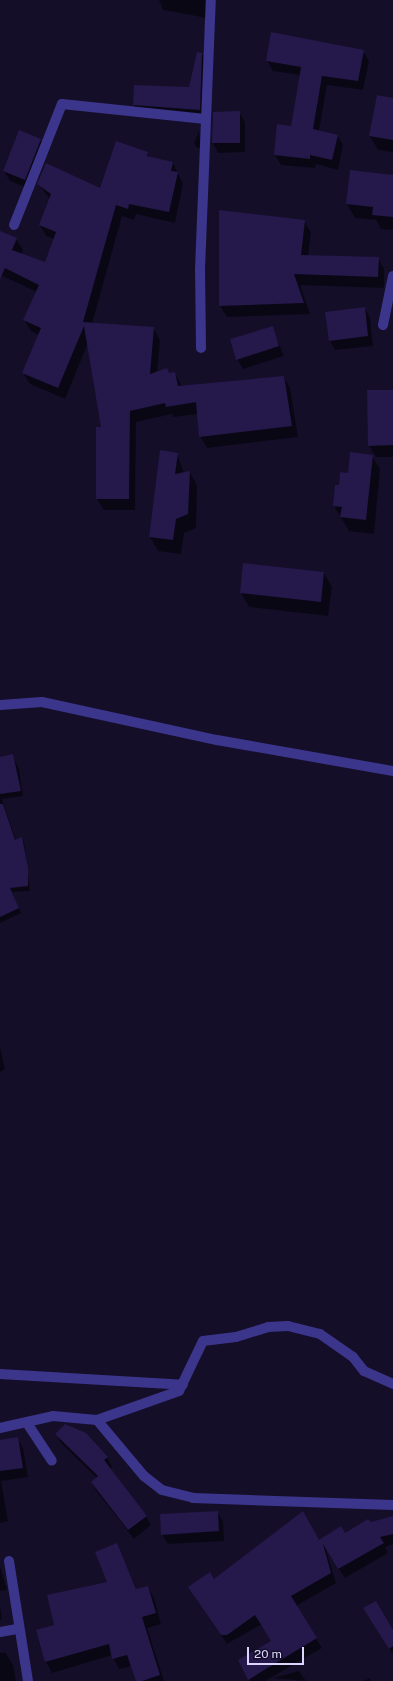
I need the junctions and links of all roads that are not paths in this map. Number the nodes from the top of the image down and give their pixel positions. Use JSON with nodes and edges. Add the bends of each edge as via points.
{"nodes":[{"id":1,"x":211,"y":0,"type":"edge"},
{"id":2,"x":205,"y":119,"type":"junction"},
{"id":3,"x":14,"y":225,"type":"dead end"},
{"id":4,"x":393,"y":276,"type":"edge"},
{"id":5,"x":383,"y":325,"type":"dead end"},
{"id":6,"x":201,"y":348,"type":"dead end"},
{"id":7,"x":0,"y":705,"type":"edge"},
{"id":8,"x":393,"y":771,"type":"edge"},
{"id":9,"x":0,"y":1374,"type":"edge"},
{"id":10,"x":393,"y":1384,"type":"edge"},
{"id":11,"x":183,"y":1385,"type":"junction"},
{"id":12,"x":97,"y":1420,"type":"junction"},
{"id":13,"x":27,"y":1423,"type":"junction"},
{"id":14,"x":0,"y":1428,"type":"edge"},
{"id":15,"x":52,"y":1461,"type":"dead end"},
{"id":16,"x":393,"y":1505,"type":"edge"},
{"id":17,"x":9,"y":1561,"type":"dead end"},
{"id":18,"x":17,"y":1629,"type":"junction"},
{"id":19,"x":0,"y":1632,"type":"edge"},
{"id":20,"x":28,"y":1681,"type":"edge"}],
"edges":[{"from":1,"to":2,"type":"street"},
{"from":2,"to":3,"type":"street","via":[[62,104]]},
{"from":2,"to":6,"type":"street","via":[[200,269]]},
{"from":4,"to":5,"type":"street"},
{"from":7,"to":8,"type":"street","via":[[42,702],[217,740]]},
{"from":9,"to":11,"type":"street"},
{"from":10,"to":11,"type":"street","via":[[364,1371],[353,1357],[320,1334],[288,1326],[203,1341]]},
{"from":11,"to":12,"type":"street","via":[[173,1394]]},
{"from":12,"to":13,"type":"street","via":[[53,1416]]},
{"from":12,"to":16,"type":"street","via":[[144,1476],[162,1490],[193,1498]]},
{"from":13,"to":14,"type":"street"},
{"from":13,"to":15,"type":"street"},
{"from":17,"to":18,"type":"street"},
{"from":18,"to":19,"type":"street"},
{"from":18,"to":20,"type":"street"}]}
